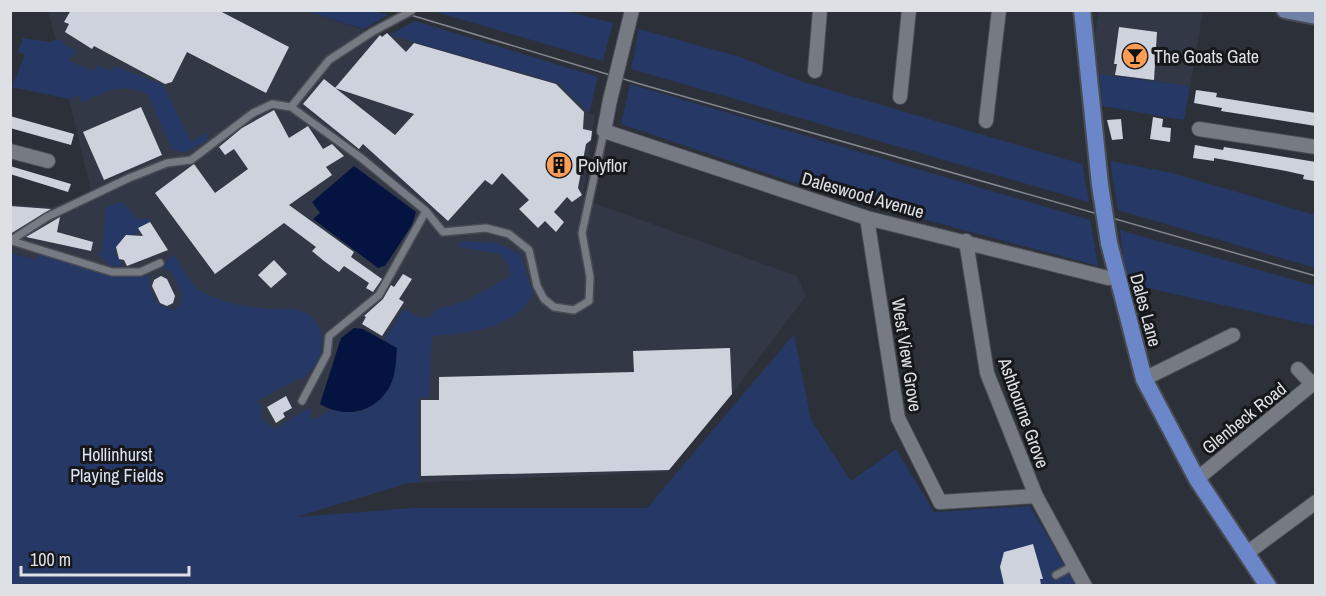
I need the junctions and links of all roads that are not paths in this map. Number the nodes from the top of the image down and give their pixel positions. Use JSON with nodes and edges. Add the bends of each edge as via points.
{"nodes":[{"id":1,"x":413,"y":10,"type":"edge"},
{"id":2,"x":632,"y":10,"type":"edge"},
{"id":3,"x":820,"y":10,"type":"edge"},
{"id":4,"x":909,"y":10,"type":"edge"},
{"id":5,"x":999,"y":10,"type":"edge"},
{"id":6,"x":1082,"y":10,"type":"edge"},
{"id":7,"x":1285,"y":10,"type":"edge"},
{"id":8,"x":1316,"y":15,"type":"edge"},
{"id":9,"x":815,"y":71,"type":"dead end"},
{"id":10,"x":900,"y":97,"type":"dead end"},
{"id":11,"x":291,"y":106,"type":"junction"},
{"id":12,"x":986,"y":121,"type":"dead end"},
{"id":13,"x":1199,"y":129,"type":"dead end"},
{"id":14,"x":604,"y":130,"type":"junction"},
{"id":15,"x":1316,"y":147,"type":"edge"},
{"id":16,"x":10,"y":151,"type":"edge"},
{"id":17,"x":48,"y":161,"type":"dead end"},
{"id":18,"x":426,"y":212,"type":"junction"},
{"id":19,"x":867,"y":218,"type":"junction"},
{"id":20,"x":11,"y":241,"type":"edge"},
{"id":21,"x":966,"y":241,"type":"junction"},
{"id":22,"x":160,"y":263,"type":"dead end"},
{"id":23,"x":1117,"y":277,"type":"junction"},
{"id":24,"x":1233,"y":335,"type":"dead end"},
{"id":25,"x":1298,"y":369,"type":"dead end"},
{"id":26,"x":1144,"y":379,"type":"junction"},
{"id":27,"x":1314,"y":383,"type":"edge"},
{"id":28,"x":302,"y":401,"type":"dead end"},
{"id":29,"x":1197,"y":479,"type":"junction"},
{"id":30,"x":1036,"y":496,"type":"junction"},
{"id":31,"x":1316,"y":502,"type":"edge"},
{"id":32,"x":1247,"y":553,"type":"junction"},
{"id":33,"x":1073,"y":566,"type":"junction"},
{"id":34,"x":1056,"y":575,"type":"dead end"},
{"id":35,"x":1085,"y":585,"type":"edge"},
{"id":36,"x":1268,"y":585,"type":"edge"}],
"edges":[{"from":1,"to":11,"type":"lane","bridge":true,"via":[[329,60]]},
{"from":2,"to":14,"type":"street","bridge":true},
{"from":3,"to":9,"type":"street"},
{"from":4,"to":10,"type":"street"},
{"from":5,"to":12,"type":"street"},
{"from":6,"to":23,"type":"main road","name":"Dales Lane","bridge":true,"via":[[1100,185]]},
{"from":7,"to":8,"type":"main road"},
{"from":11,"to":18,"type":"lane"},
{"from":11,"to":20,"type":"lane","via":[[272,104],[191,160],[167,163],[129,178],[47,217]]},
{"from":13,"to":15,"type":"street"},
{"from":14,"to":18,"type":"lane","via":[[582,233],[590,277],[589,301],[574,310],[554,307],[544,299],[529,250],[509,234],[486,228],[442,232]]},
{"from":14,"to":19,"type":"street","name":"Daleswood Avenue"},
{"from":16,"to":17,"type":"street"},
{"from":18,"to":28,"type":"lane","via":[[379,295],[328,336],[327,354]]},
{"from":19,"to":21,"type":"street","name":"Daleswood Avenue"},
{"from":19,"to":30,"type":"street","name":"West View Grove","via":[[898,418],[940,502]]},
{"from":20,"to":22,"type":"lane","via":[[112,272],[140,272]]},
{"from":21,"to":23,"type":"street","name":"Daleswood Avenue","via":[[1108,278]]},
{"from":21,"to":30,"type":"street","name":"Ashbourne Grove","via":[[987,373]]},
{"from":23,"to":26,"type":"main road","name":"Dales Lane"},
{"from":24,"to":26,"type":"street"},
{"from":25,"to":27,"type":"street","name":"Glenbeck Road"},
{"from":26,"to":29,"type":"main road","name":"Dales Lane"},
{"from":27,"to":29,"type":"street","name":"Glenbeck Road"},
{"from":29,"to":32,"type":"main road","name":"Dales Lane"},
{"from":30,"to":33,"type":"street","name":"Ashbourne Grove"},
{"from":31,"to":32,"type":"street"},
{"from":32,"to":36,"type":"main road","name":"Dales Lane"},
{"from":33,"to":34,"type":"lane"},
{"from":33,"to":35,"type":"street","name":"Ashbourne Grove"}]}
